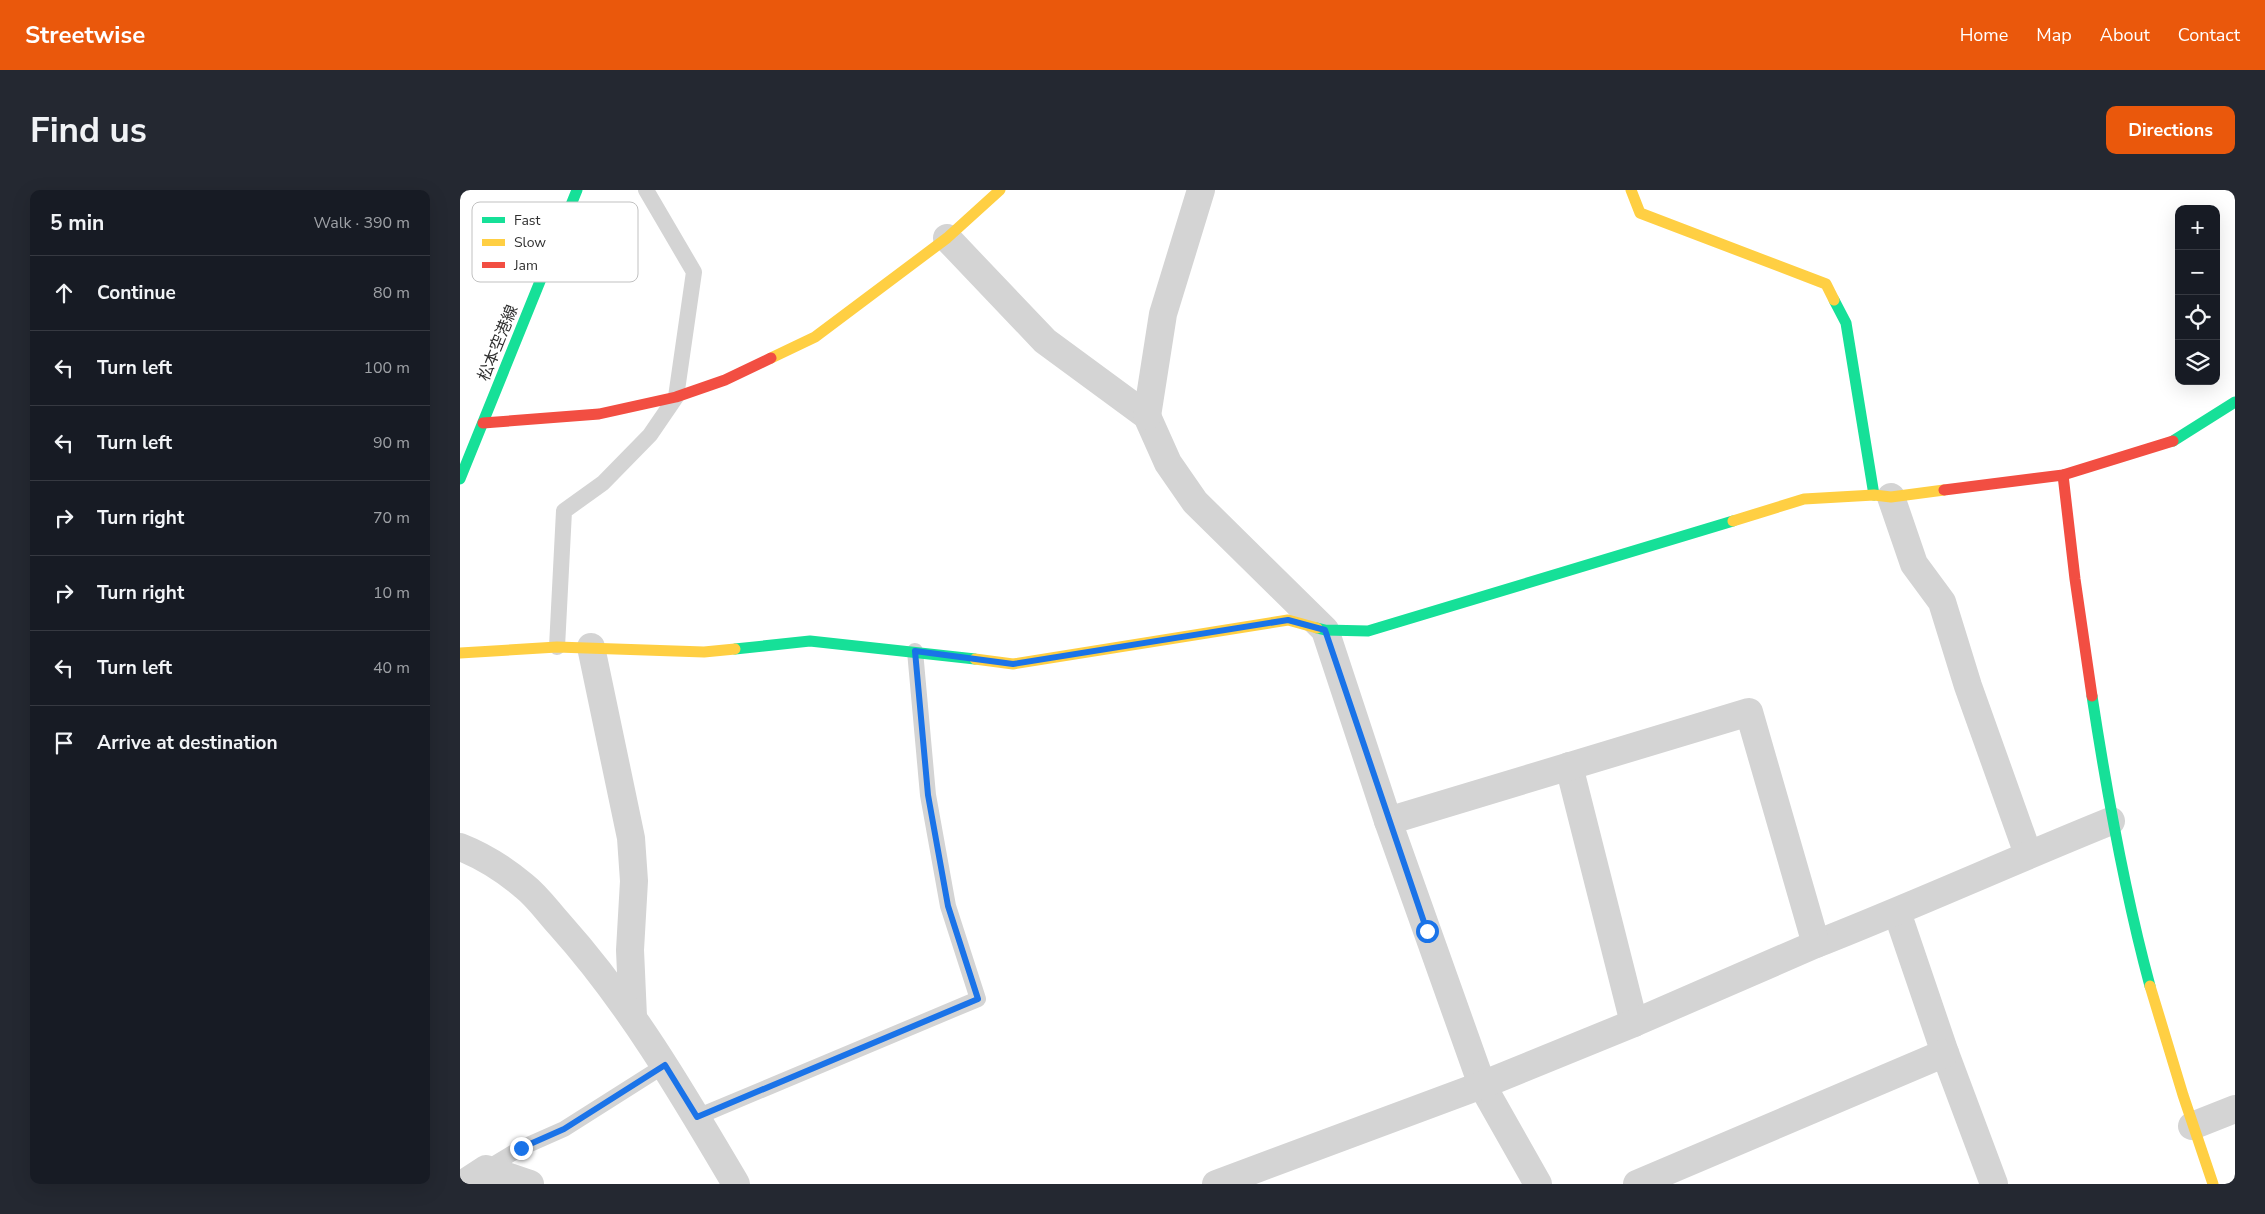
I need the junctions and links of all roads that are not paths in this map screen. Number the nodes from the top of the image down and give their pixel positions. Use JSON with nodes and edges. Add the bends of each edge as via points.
{"nodes":[{"id":1,"x":577,"y":190,"type":"edge"},
{"id":2,"x":646,"y":190,"type":"edge"},
{"id":3,"x":1000,"y":190,"type":"edge"},
{"id":4,"x":1201,"y":190,"type":"edge"},
{"id":5,"x":1631,"y":190,"type":"edge"},
{"id":6,"x":572,"y":202,"type":"edge"},
{"id":7,"x":947,"y":238,"type":"junction"},
{"id":8,"x":540,"y":282,"type":"edge"},
{"id":9,"x":676,"y":397,"type":"junction"},
{"id":10,"x":2235,"y":402,"type":"edge"},
{"id":11,"x":1146,"y":416,"type":"junction"},
{"id":12,"x":483,"y":423,"type":"junction"},
{"id":13,"x":2063,"y":476,"type":"junction"},
{"id":14,"x":460,"y":479,"type":"edge"},
{"id":15,"x":1883,"y":496,"type":"junction"},
{"id":16,"x":1325,"y":630,"type":"junction"},
{"id":17,"x":557,"y":648,"type":"junction"},
{"id":18,"x":591,"y":648,"type":"junction"},
{"id":19,"x":915,"y":651,"type":"junction"},
{"id":20,"x":460,"y":653,"type":"edge"},
{"id":21,"x":1569,"y":766,"type":"junction"},
{"id":22,"x":1388,"y":821,"type":"junction"},
{"id":23,"x":2111,"y":821,"type":"junction"},
{"id":24,"x":460,"y":847,"type":"edge"},
{"id":25,"x":2028,"y":854,"type":"junction"},
{"id":26,"x":1897,"y":912,"type":"junction"},
{"id":27,"x":1816,"y":944,"type":"junction"},
{"id":28,"x":633,"y":1016,"type":"junction"},
{"id":29,"x":1634,"y":1024,"type":"junction"},
{"id":30,"x":1945,"y":1053,"type":"junction"},
{"id":31,"x":665,"y":1065,"type":"junction"},
{"id":32,"x":1482,"y":1085,"type":"junction"},
{"id":33,"x":2235,"y":1109,"type":"edge"},
{"id":34,"x":697,"y":1117,"type":"junction"},
{"id":35,"x":2192,"y":1126,"type":"junction"},
{"id":36,"x":486,"y":1169,"type":"junction"},
{"id":37,"x":463,"y":1184,"type":"edge"},
{"id":38,"x":530,"y":1184,"type":"edge"},
{"id":39,"x":736,"y":1184,"type":"edge"},
{"id":40,"x":1216,"y":1184,"type":"edge"},
{"id":41,"x":1538,"y":1184,"type":"edge"},
{"id":42,"x":1637,"y":1184,"type":"edge"},
{"id":43,"x":1994,"y":1184,"type":"edge"},
{"id":44,"x":2213,"y":1184,"type":"edge"}],
"edges":[{"from":1,"to":6,"type":"street","name":"松本空港線"},
{"from":2,"to":9,"type":"lane","via":[[694,272]]},
{"from":3,"to":7,"type":"street"},
{"from":4,"to":11,"type":"street","via":[[1163,314]]},
{"from":5,"to":15,"type":"street","via":[[1640,213],[1826,284],[1846,323]]},
{"from":7,"to":9,"type":"street","via":[[815,337],[725,380]]},
{"from":7,"to":11,"type":"street","via":[[1045,341]]},
{"from":8,"to":12,"type":"street","name":"松本空港線"},
{"from":9,"to":12,"type":"street","via":[[599,414]]},
{"from":9,"to":17,"type":"lane","via":[[650,435],[603,483],[564,511]]},
{"from":10,"to":13,"type":"street","via":[[2169,444]]},
{"from":11,"to":16,"type":"street","via":[[1168,463],[1195,502]]},
{"from":12,"to":14,"type":"street","name":"松本空港線"},
{"from":13,"to":15,"type":"street"},
{"from":13,"to":23,"type":"street","via":[[2069,546]]},
{"from":15,"to":16,"type":"street","via":[[1804,499],[1368,631]]},
{"from":15,"to":25,"type":"street","via":[[1914,564],[1942,602],[1968,686]]},
{"from":16,"to":19,"type":"street","via":[[1288,620],[1013,664]]},
{"from":16,"to":22,"type":"street"},
{"from":17,"to":18,"type":"street"},
{"from":17,"to":20,"type":"street"},
{"from":18,"to":19,"type":"street","via":[[704,652],[810,642]]},
{"from":18,"to":28,"type":"street","via":[[630,838],[634,881],[630,950]]},
{"from":19,"to":34,"type":"lane","via":[[928,795],[948,906],[978,999]]},
{"from":21,"to":22,"type":"street"},
{"from":21,"to":27,"type":"street","via":[[1749,712]]},
{"from":21,"to":29,"type":"street"},
{"from":22,"to":32,"type":"street"},
{"from":23,"to":25,"type":"street"},
{"from":23,"to":35,"type":"street","via":[[2135,929]]},
{"from":24,"to":28,"type":"street","via":[[479,854],[525,886],[589,957]]},
{"from":25,"to":26,"type":"street"},
{"from":26,"to":27,"type":"street"},
{"from":26,"to":30,"type":"street"},
{"from":27,"to":29,"type":"street"},
{"from":28,"to":31,"type":"street"},
{"from":29,"to":32,"type":"street"},
{"from":30,"to":42,"type":"street"},
{"from":30,"to":43,"type":"street"},
{"from":31,"to":34,"type":"street"},
{"from":31,"to":36,"type":"lane","via":[[564,1129],[521,1148]]},
{"from":32,"to":40,"type":"street"},
{"from":32,"to":41,"type":"street"},
{"from":33,"to":35,"type":"street"},
{"from":34,"to":39,"type":"street"},
{"from":35,"to":44,"type":"street"},
{"from":36,"to":37,"type":"street"},
{"from":36,"to":38,"type":"street"}]}
